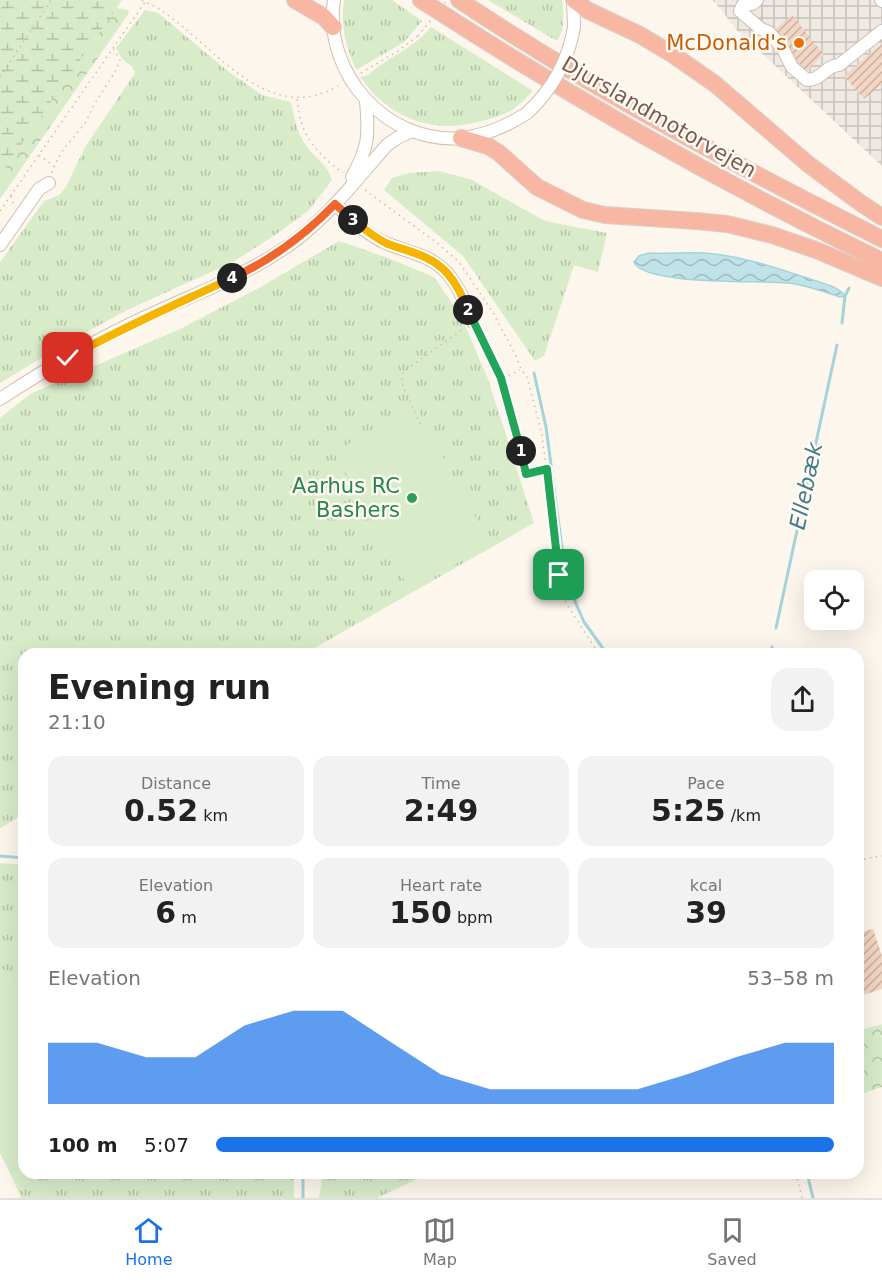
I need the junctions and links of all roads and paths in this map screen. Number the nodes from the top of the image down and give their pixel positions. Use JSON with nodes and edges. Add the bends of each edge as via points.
{"nodes":[{"id":1,"x":51,"y":0,"type":"edge"},
{"id":2,"x":142,"y":0,"type":"edge"},
{"id":3,"x":295,"y":0,"type":"edge"},
{"id":4,"x":334,"y":0,"type":"edge"},
{"id":5,"x":422,"y":0,"type":"edge"},
{"id":6,"x":447,"y":0,"type":"edge"},
{"id":7,"x":459,"y":0,"type":"edge"},
{"id":8,"x":574,"y":0,"type":"edge"},
{"id":9,"x":755,"y":1,"type":"edge"},
{"id":10,"x":145,"y":2,"type":"junction"},
{"id":11,"x":333,"y":27,"type":"junction"},
{"id":12,"x":882,"y":31,"type":"edge"},
{"id":13,"x":113,"y":48,"type":"junction"},
{"id":14,"x":360,"y":74,"type":"dead end"},
{"id":15,"x":0,"y":77,"type":"edge"},
{"id":16,"x":338,"y":86,"type":"dead end"},
{"id":17,"x":297,"y":98,"type":"junction"},
{"id":18,"x":366,"y":101,"type":"junction"},
{"id":19,"x":412,"y":131,"type":"junction"},
{"id":20,"x":461,"y":138,"type":"junction"},
{"id":21,"x":39,"y":155,"type":"junction"},
{"id":22,"x":344,"y":174,"type":"dead end"},
{"id":23,"x":49,"y":183,"type":"dead end"},
{"id":24,"x":338,"y":200,"type":"junction"},
{"id":25,"x":0,"y":212,"type":"edge"},
{"id":26,"x":882,"y":217,"type":"edge"},
{"id":27,"x":882,"y":239,"type":"edge"},
{"id":28,"x":0,"y":245,"type":"edge"},
{"id":29,"x":882,"y":261,"type":"edge"},
{"id":30,"x":882,"y":279,"type":"edge"},
{"id":31,"x":473,"y":322,"type":"junction"},
{"id":32,"x":501,"y":378,"type":"junction"},
{"id":33,"x":0,"y":399,"type":"edge"},
{"id":34,"x":420,"y":424,"type":"dead end"},
{"id":35,"x":547,"y":469,"type":"junction"},
{"id":36,"x":595,"y":648,"type":"edge"},
{"id":37,"x":882,"y":856,"type":"edge"},
{"id":38,"x":864,"y":859,"type":"edge"},
{"id":39,"x":797,"y":1179,"type":"edge"},
{"id":40,"x":802,"y":1198,"type":"edge"}],
"edges":[{"from":1,"to":15,"type":"path"},
{"from":2,"to":10,"type":"path"},
{"from":3,"to":11,"type":"highway"},
{"from":4,"to":11,"type":"street"},
{"from":5,"to":29,"type":"highway","name":"Djurslandmotorvejen","via":[[670,151]]},
{"from":6,"to":14,"type":"path","bridge":true,"via":[[418,36]]},
{"from":7,"to":27,"type":"highway","name":"Djurslandmotorvejen","via":[[678,133]]},
{"from":8,"to":20,"type":"street","bridge":true,"via":[[574,27],[555,81],[527,113],[496,131]]},
{"from":8,"to":26,"type":"highway","via":[[656,45],[715,84],[808,164]]},
{"from":9,"to":12,"type":"street","via":[[743,5],[740,11],[769,32],[792,67],[807,80],[812,81],[839,65]]},
{"from":10,"to":13,"type":"path"},
{"from":10,"to":17,"type":"path","via":[[161,10],[255,85]]},
{"from":11,"to":18,"type":"street","via":[[343,67]]},
{"from":13,"to":21,"type":"path"},
{"from":13,"to":21,"type":"path","via":[[120,60],[115,74],[85,124],[62,150],[54,167]]},
{"from":16,"to":17,"type":"path"},
{"from":17,"to":22,"type":"path","via":[[310,143]]},
{"from":18,"to":19,"type":"street"},
{"from":18,"to":24,"type":"street","via":[[367,147]]},
{"from":19,"to":20,"type":"street"},
{"from":19,"to":24,"type":"street","via":[[387,145]]},
{"from":20,"to":30,"type":"highway","via":[[488,146],[537,187],[583,210],[727,224],[805,246]]},
{"from":21,"to":25,"type":"path"},
{"from":23,"to":28,"type":"street","via":[[39,189]]},
{"from":24,"to":31,"type":"street","via":[[367,232],[387,244],[419,254],[446,272],[459,289]]},
{"from":24,"to":33,"type":"street","via":[[292,243],[254,268],[106,336]]},
{"from":31,"to":32,"type":"path"},
{"from":31,"to":34,"type":"path","via":[[403,372],[402,384]]},
{"from":32,"to":35,"type":"path","via":[[526,474]]},
{"from":32,"to":35,"type":"path","via":[[521,369],[527,377]]},
{"from":35,"to":36,"type":"path","via":[[566,603]]},
{"from":37,"to":38,"type":"path"},
{"from":39,"to":40,"type":"path"}]}
